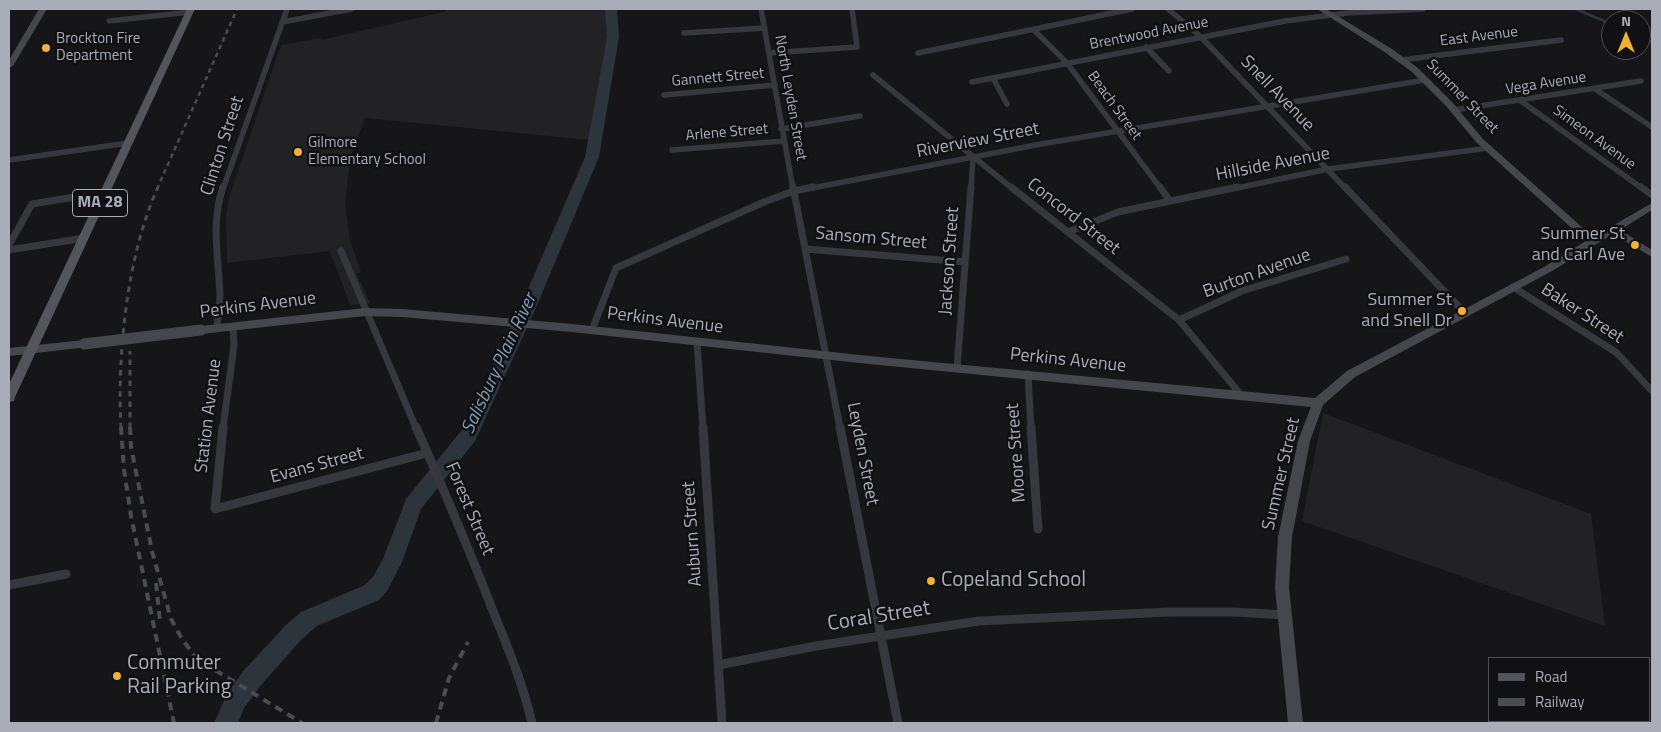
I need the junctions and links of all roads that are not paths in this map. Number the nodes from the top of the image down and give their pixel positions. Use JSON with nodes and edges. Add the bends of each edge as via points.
{"nodes":[{"id":1,"x":43,"y":9,"type":"edge"},
{"id":2,"x":287,"y":9,"type":"edge"},
{"id":3,"x":352,"y":9,"type":"edge"},
{"id":4,"x":761,"y":9,"type":"edge"},
{"id":5,"x":852,"y":9,"type":"edge"},
{"id":6,"x":1132,"y":9,"type":"edge"},
{"id":7,"x":1168,"y":9,"type":"edge"},
{"id":8,"x":1321,"y":9,"type":"edge"},
{"id":9,"x":1423,"y":9,"type":"edge"},
{"id":10,"x":191,"y":11,"type":"edge"},
{"id":11,"x":1331,"y":15,"type":"junction"},
{"id":12,"x":109,"y":20,"type":"dead end"},
{"id":13,"x":282,"y":22,"type":"junction"},
{"id":14,"x":765,"y":28,"type":"junction"},
{"id":15,"x":1034,"y":30,"type":"junction"},
{"id":16,"x":684,"y":33,"type":"dead end"},
{"id":17,"x":1202,"y":37,"type":"junction"},
{"id":18,"x":1560,"y":40,"type":"dead end"},
{"id":19,"x":1146,"y":47,"type":"junction"},
{"id":20,"x":918,"y":53,"type":"dead end"},
{"id":21,"x":770,"y":54,"type":"junction"},
{"id":22,"x":1401,"y":60,"type":"junction"},
{"id":23,"x":1067,"y":62,"type":"junction"},
{"id":24,"x":9,"y":66,"type":"edge"},
{"id":25,"x":1169,"y":72,"type":"dead end"},
{"id":26,"x":873,"y":75,"type":"dead end"},
{"id":27,"x":993,"y":78,"type":"junction"},
{"id":28,"x":1425,"y":80,"type":"junction"},
{"id":29,"x":1641,"y":81,"type":"dead end"},
{"id":30,"x":972,"y":82,"type":"dead end"},
{"id":31,"x":775,"y":86,"type":"junction"},
{"id":32,"x":1595,"y":89,"type":"junction"},
{"id":33,"x":664,"y":94,"type":"dead end"},
{"id":34,"x":1521,"y":101,"type":"junction"},
{"id":35,"x":1007,"y":104,"type":"dead end"},
{"id":36,"x":1268,"y":107,"type":"junction"},
{"id":37,"x":1454,"y":110,"type":"junction"},
{"id":38,"x":860,"y":116,"type":"dead end"},
{"id":39,"x":1652,"y":127,"type":"edge"},
{"id":40,"x":781,"y":129,"type":"junction"},
{"id":41,"x":1117,"y":132,"type":"junction"},
{"id":42,"x":784,"y":141,"type":"junction"},
{"id":43,"x":128,"y":143,"type":"junction"},
{"id":44,"x":1489,"y":148,"type":"junction"},
{"id":45,"x":672,"y":150,"type":"dead end"},
{"id":46,"x":973,"y":157,"type":"junction"},
{"id":47,"x":9,"y":160,"type":"edge"},
{"id":48,"x":1328,"y":168,"type":"junction"},
{"id":49,"x":794,"y":191,"type":"junction"},
{"id":50,"x":106,"y":192,"type":"junction"},
{"id":51,"x":1652,"y":195,"type":"edge"},
{"id":52,"x":1170,"y":201,"type":"junction"},
{"id":53,"x":1652,"y":206,"type":"edge"},
{"id":54,"x":1614,"y":230,"type":"junction"},
{"id":55,"x":1068,"y":232,"type":"junction"},
{"id":56,"x":84,"y":238,"type":"junction"},
{"id":57,"x":1593,"y":242,"type":"junction"},
{"id":58,"x":9,"y":245,"type":"edge"},
{"id":59,"x":805,"y":249,"type":"junction"},
{"id":60,"x":9,"y":250,"type":"edge"},
{"id":61,"x":341,"y":251,"type":"dead end"},
{"id":62,"x":1652,"y":254,"type":"edge"},
{"id":63,"x":1346,"y":259,"type":"dead end"},
{"id":64,"x":965,"y":262,"type":"junction"},
{"id":65,"x":1513,"y":287,"type":"junction"},
{"id":66,"x":365,"y":312,"type":"junction"},
{"id":67,"x":1464,"y":312,"type":"junction"},
{"id":68,"x":1179,"y":320,"type":"junction"},
{"id":69,"x":233,"y":327,"type":"junction"},
{"id":70,"x":217,"y":328,"type":"junction"},
{"id":71,"x":592,"y":330,"type":"junction"},
{"id":72,"x":697,"y":343,"type":"junction"},
{"id":73,"x":32,"y":350,"type":"junction"},
{"id":74,"x":9,"y":352,"type":"edge"},
{"id":75,"x":826,"y":356,"type":"junction"},
{"id":76,"x":957,"y":368,"type":"junction"},
{"id":77,"x":1028,"y":374,"type":"junction"},
{"id":78,"x":1652,"y":391,"type":"edge"},
{"id":79,"x":1241,"y":395,"type":"junction"},
{"id":80,"x":9,"y":397,"type":"edge"},
{"id":81,"x":1318,"y":403,"type":"junction"},
{"id":82,"x":427,"y":453,"type":"junction"},
{"id":83,"x":215,"y":509,"type":"joint"},
{"id":84,"x":1038,"y":529,"type":"dead end"},
{"id":85,"x":66,"y":574,"type":"dead end"},
{"id":86,"x":9,"y":586,"type":"edge"},
{"id":87,"x":1286,"y":615,"type":"junction"},
{"id":88,"x":880,"y":636,"type":"junction"},
{"id":89,"x":718,"y":665,"type":"junction"},
{"id":90,"x":532,"y":723,"type":"edge"},
{"id":91,"x":722,"y":723,"type":"edge"},
{"id":92,"x":898,"y":723,"type":"edge"},
{"id":93,"x":1296,"y":723,"type":"edge"}],
"edges":[{"from":1,"to":24,"type":"street"},
{"from":2,"to":13,"type":"street","name":"Clinton Street"},
{"from":3,"to":13,"type":"street"},
{"from":4,"to":14,"type":"street","name":"North Leyden Street"},
{"from":5,"to":21,"type":"street","via":[[857,47]]},
{"from":6,"to":15,"type":"street"},
{"from":7,"to":17,"type":"street","name":"Snell Avenue"},
{"from":8,"to":11,"type":"street","name":"Summer Street"},
{"from":9,"to":11,"type":"street","name":"Brentwood Avenue"},
{"from":10,"to":12,"type":"street"},
{"from":10,"to":43,"type":"main road","number":"MA 28"},
{"from":11,"to":17,"type":"street","name":"Brentwood Avenue"},
{"from":11,"to":22,"type":"street","name":"Summer Street"},
{"from":13,"to":70,"type":"street","name":"Clinton Street","via":[[220,197],[216,240],[220,295]]},
{"from":14,"to":16,"type":"street"},
{"from":14,"to":21,"type":"street","name":"North Leyden Street"},
{"from":15,"to":20,"type":"street"},
{"from":15,"to":23,"type":"street","name":"Beach Street"},
{"from":17,"to":19,"type":"street","name":"Brentwood Avenue"},
{"from":17,"to":36,"type":"street","name":"Snell Avenue"},
{"from":18,"to":22,"type":"street","name":"East Avenue"},
{"from":19,"to":23,"type":"street","name":"Brentwood Avenue"},
{"from":19,"to":25,"type":"street"},
{"from":21,"to":31,"type":"street","name":"North Leyden Street"},
{"from":22,"to":28,"type":"street","name":"Summer Street"},
{"from":23,"to":27,"type":"street","name":"Brentwood Avenue"},
{"from":23,"to":41,"type":"street","name":"Beach Street"},
{"from":26,"to":46,"type":"street","name":"Concord Street"},
{"from":27,"to":30,"type":"street","name":"Brentwood Avenue"},
{"from":27,"to":35,"type":"street"},
{"from":28,"to":36,"type":"street","name":"Riverview Street"},
{"from":28,"to":37,"type":"street","name":"Summer Street"},
{"from":29,"to":32,"type":"street","name":"Vega Avenue"},
{"from":31,"to":33,"type":"street","name":"Gannett Street"},
{"from":31,"to":40,"type":"street","name":"North Leyden Street"},
{"from":32,"to":34,"type":"street","name":"Vega Avenue"},
{"from":32,"to":39,"type":"street"},
{"from":34,"to":37,"type":"street","name":"Vega Avenue"},
{"from":34,"to":51,"type":"street","name":"Simeon Avenue"},
{"from":36,"to":41,"type":"street","name":"Riverview Street"},
{"from":36,"to":48,"type":"street","name":"Snell Avenue"},
{"from":37,"to":44,"type":"street","name":"Summer Street"},
{"from":38,"to":40,"type":"street"},
{"from":40,"to":42,"type":"street","name":"North Leyden Street"},
{"from":41,"to":46,"type":"street","name":"Riverview Street"},
{"from":41,"to":52,"type":"street","name":"Beach Street"},
{"from":42,"to":45,"type":"street","name":"Arlene Street"},
{"from":42,"to":49,"type":"street","name":"North Leyden Street"},
{"from":43,"to":47,"type":"street"},
{"from":43,"to":50,"type":"main road","number":"MA 28"},
{"from":44,"to":48,"type":"street","name":"Hillside Avenue"},
{"from":44,"to":57,"type":"street","name":"Summer Street"},
{"from":46,"to":49,"type":"street","name":"Riverview Street"},
{"from":46,"to":55,"type":"street","name":"Concord Street"},
{"from":46,"to":64,"type":"street","name":"Jackson Street"},
{"from":48,"to":52,"type":"street","name":"Hillside Avenue"},
{"from":48,"to":67,"type":"street","name":"Snell Avenue"},
{"from":49,"to":59,"type":"street","name":"Leyden Street"},
{"from":49,"to":71,"type":"street","name":"Riverview Street","via":[[616,268]]},
{"from":50,"to":56,"type":"main road","number":"MA 28"},
{"from":50,"to":58,"type":"street","via":[[32,204]]},
{"from":52,"to":55,"type":"street","name":"Hillside Avenue","via":[[1118,212]]},
{"from":53,"to":54,"type":"street","name":"Summer Street"},
{"from":54,"to":57,"type":"street","name":"Summer Street"},
{"from":54,"to":62,"type":"street"},
{"from":55,"to":68,"type":"street","name":"Concord Street"},
{"from":56,"to":60,"type":"street"},
{"from":56,"to":73,"type":"main road","number":"MA 28"},
{"from":57,"to":65,"type":"street","name":"Summer Street"},
{"from":59,"to":64,"type":"street","name":"Sansom Street"},
{"from":59,"to":75,"type":"street","name":"Leyden Street"},
{"from":61,"to":66,"type":"street","name":"Forest Street"},
{"from":63,"to":68,"type":"street","name":"Burton Avenue","via":[[1242,291]]},
{"from":64,"to":76,"type":"street","name":"Jackson Street"},
{"from":65,"to":67,"type":"street","name":"Summer Street"},
{"from":65,"to":78,"type":"street","name":"Baker Street","via":[[1617,353]]},
{"from":66,"to":69,"type":"street","name":"Perkins Avenue"},
{"from":66,"to":71,"type":"street","name":"Perkins Avenue","via":[[402,312]]},
{"from":66,"to":82,"type":"street","name":"Forest Street"},
{"from":67,"to":81,"type":"street","name":"Summer Street","via":[[1351,374]]},
{"from":68,"to":79,"type":"street","name":"Concord Street"},
{"from":69,"to":70,"type":"street","name":"Perkins Avenue"},
{"from":69,"to":83,"type":"street","name":"Station Avenue","via":[[234,344]]},
{"from":70,"to":73,"type":"street","name":"Perkins Avenue","bridge":true},
{"from":71,"to":72,"type":"street","name":"Perkins Avenue"},
{"from":72,"to":75,"type":"street","name":"Perkins Avenue"},
{"from":72,"to":89,"type":"street","name":"Auburn Street"},
{"from":73,"to":74,"type":"street","name":"Perkins Avenue"},
{"from":73,"to":80,"type":"main road","number":"MA 28"},
{"from":75,"to":76,"type":"street","name":"Perkins Avenue"},
{"from":75,"to":88,"type":"street","name":"Leyden Street"},
{"from":76,"to":77,"type":"street","name":"Perkins Avenue"},
{"from":77,"to":79,"type":"street","name":"Perkins Avenue"},
{"from":77,"to":84,"type":"street","name":"Moore Street"},
{"from":79,"to":81,"type":"street","name":"Perkins Avenue"},
{"from":81,"to":87,"type":"street","name":"Summer Street","via":[[1304,441],[1285,537],[1282,575]]},
{"from":82,"to":83,"type":"street","name":"Evans Street"},
{"from":82,"to":90,"type":"street","name":"Forest Street","via":[[527,697]]},
{"from":85,"to":86,"type":"street"},
{"from":87,"to":88,"type":"street","name":"Coral Street","via":[[1169,612],[1035,617],[979,621]]},
{"from":87,"to":93,"type":"street","name":"Summer Street"},
{"from":88,"to":89,"type":"street","name":"Coral Street"},
{"from":88,"to":92,"type":"street","name":"Leyden Street"},
{"from":89,"to":91,"type":"street","name":"Auburn Street"}]}
